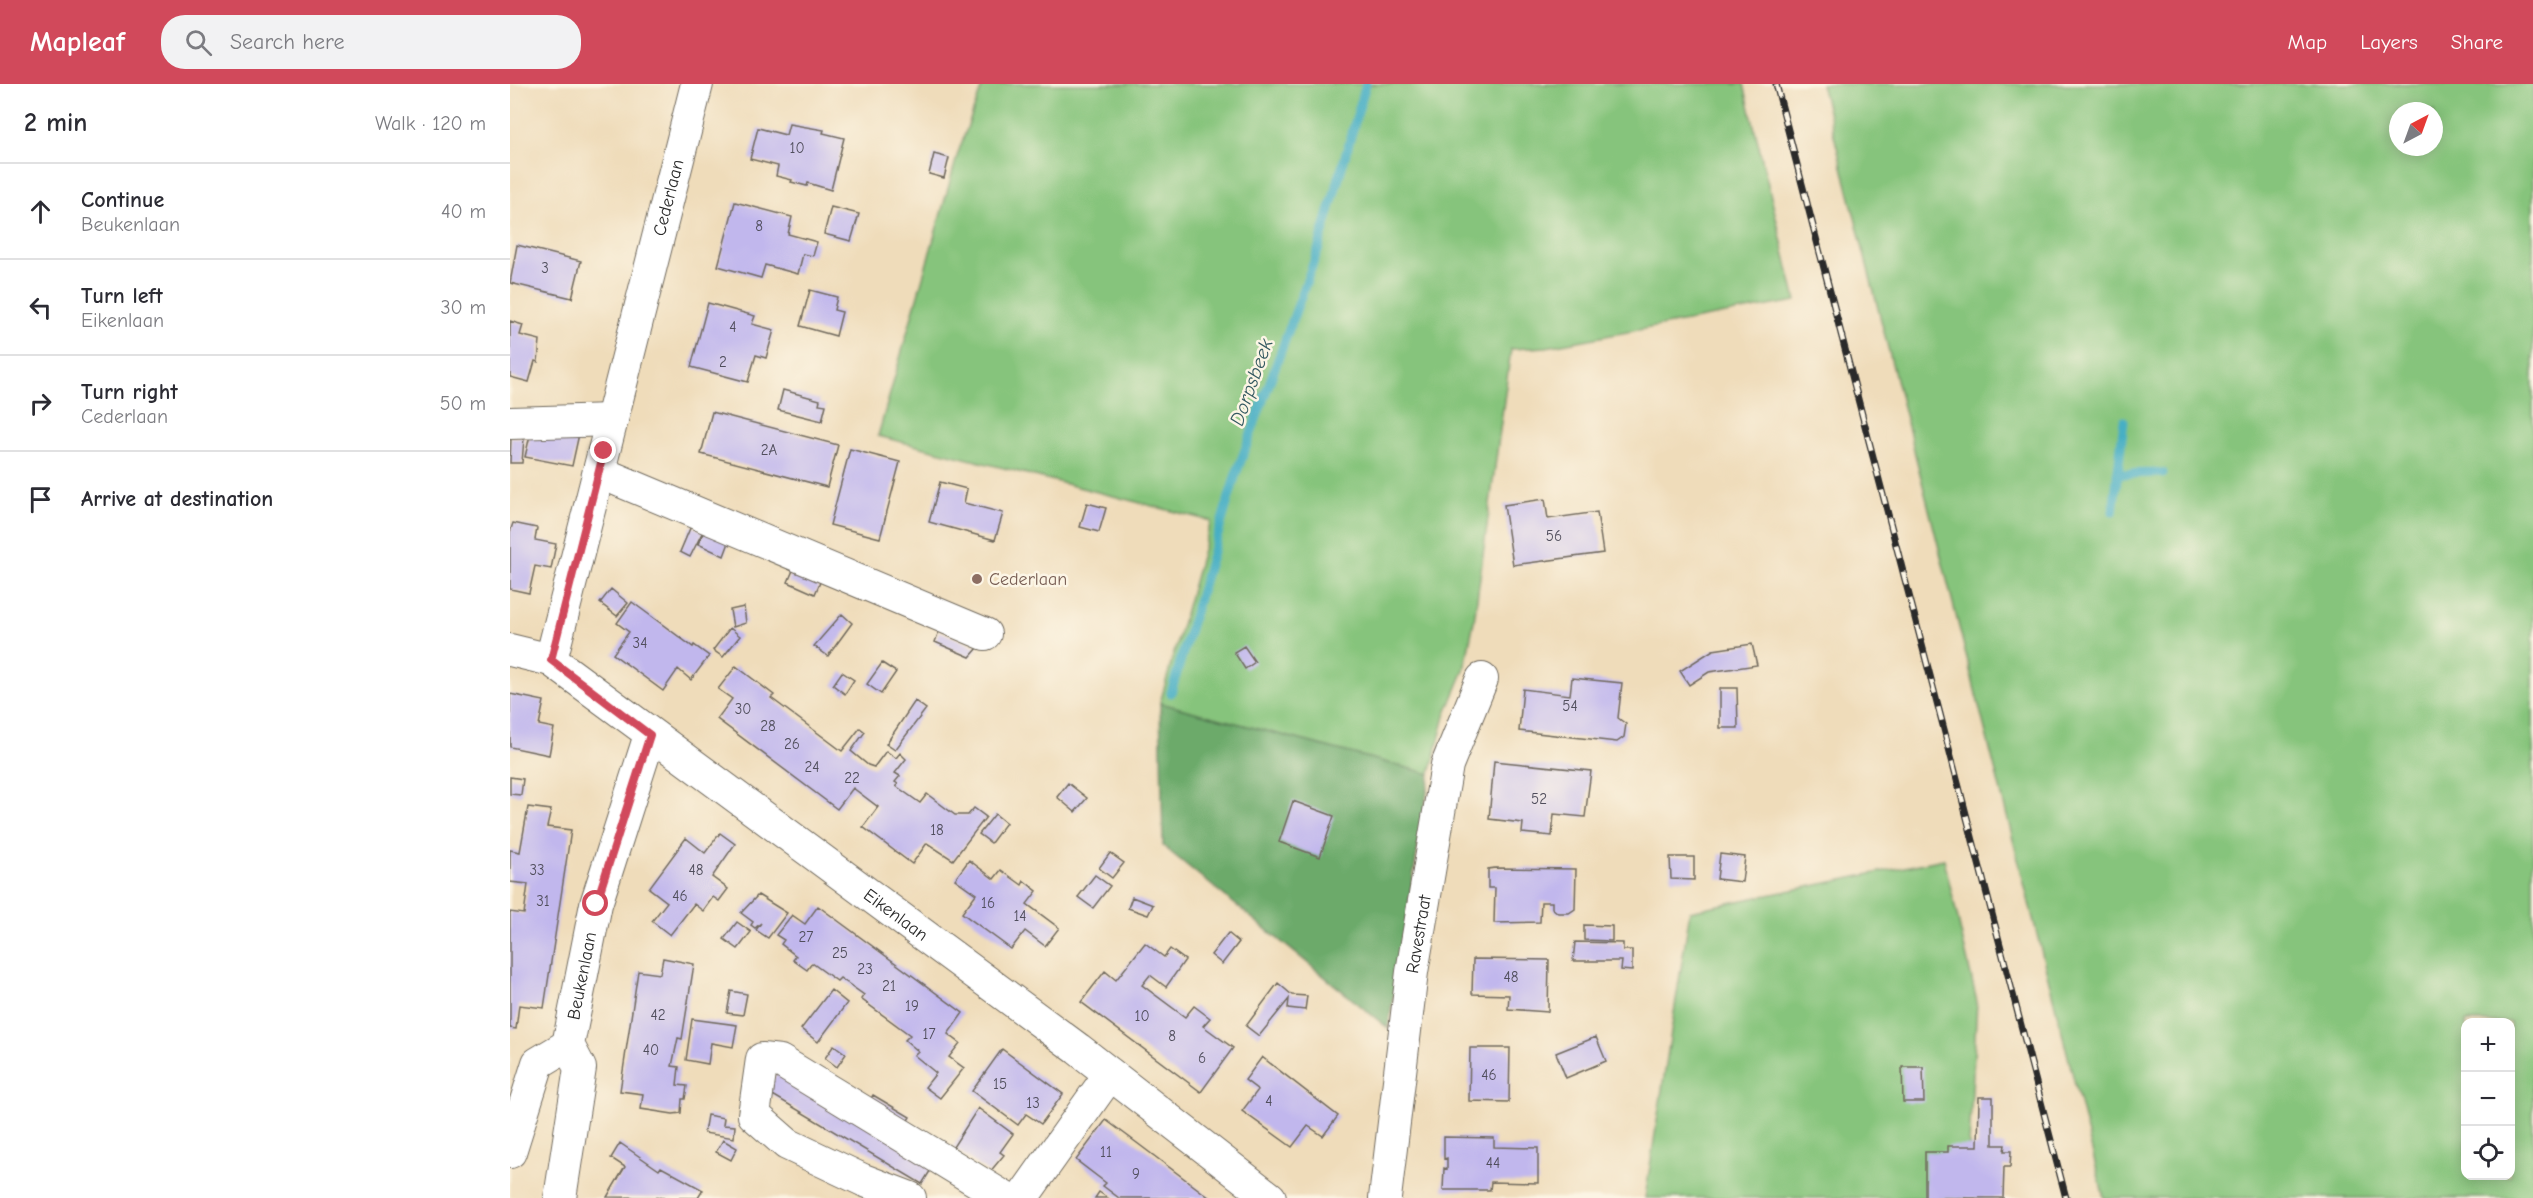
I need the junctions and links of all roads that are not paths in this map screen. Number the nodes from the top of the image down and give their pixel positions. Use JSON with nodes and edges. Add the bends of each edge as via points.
{"nodes":[{"id":1,"x":697,"y":84,"type":"edge"},
{"id":2,"x":612,"y":420,"type":"junction"},
{"id":3,"x":510,"y":423,"type":"edge"},
{"id":4,"x":599,"y":472,"type":"junction"},
{"id":5,"x":985,"y":634,"type":"dead end"},
{"id":6,"x":510,"y":650,"type":"edge"},
{"id":7,"x":551,"y":660,"type":"junction"},
{"id":8,"x":1482,"y":679,"type":"dead end"},
{"id":9,"x":650,"y":735,"type":"junction"},
{"id":10,"x":568,"y":1045,"type":"junction"},
{"id":11,"x":1110,"y":1074,"type":"junction"},
{"id":12,"x":510,"y":1152,"type":"edge"},
{"id":13,"x":560,"y":1198,"type":"edge"},
{"id":14,"x":910,"y":1198,"type":"edge"},
{"id":15,"x":1005,"y":1198,"type":"edge"},
{"id":16,"x":1022,"y":1198,"type":"edge"},
{"id":17,"x":1270,"y":1198,"type":"edge"},
{"id":18,"x":1385,"y":1198,"type":"edge"}],
"edges":[{"from":1,"to":2,"type":"street","name":"Cederlaan"},
{"from":2,"to":3,"type":"street"},
{"from":2,"to":4,"type":"street","name":"Cederlaan"},
{"from":4,"to":5,"type":"street"},
{"from":4,"to":7,"type":"street","name":"Cederlaan"},
{"from":6,"to":7,"type":"street","name":"Eikenlaan"},
{"from":7,"to":9,"type":"street","name":"Eikenlaan"},
{"from":8,"to":18,"type":"street","name":"Ravestraat","via":[[1447,765],[1412,972]]},
{"from":9,"to":10,"type":"street","name":"Beukenlaan","via":[[596,904]]},
{"from":9,"to":11,"type":"street","name":"Eikenlaan"},
{"from":10,"to":12,"type":"street","name":"Beukenlaan","via":[[538,1063]]},
{"from":10,"to":13,"type":"street","name":"Beukenlaan","via":[[580,1068]]},
{"from":11,"to":16,"type":"street"},
{"from":11,"to":17,"type":"street","name":"Eikenlaan"},
{"from":14,"to":15,"type":"street","via":[[787,1144],[754,1115],[762,1059],[780,1061]]}]}
